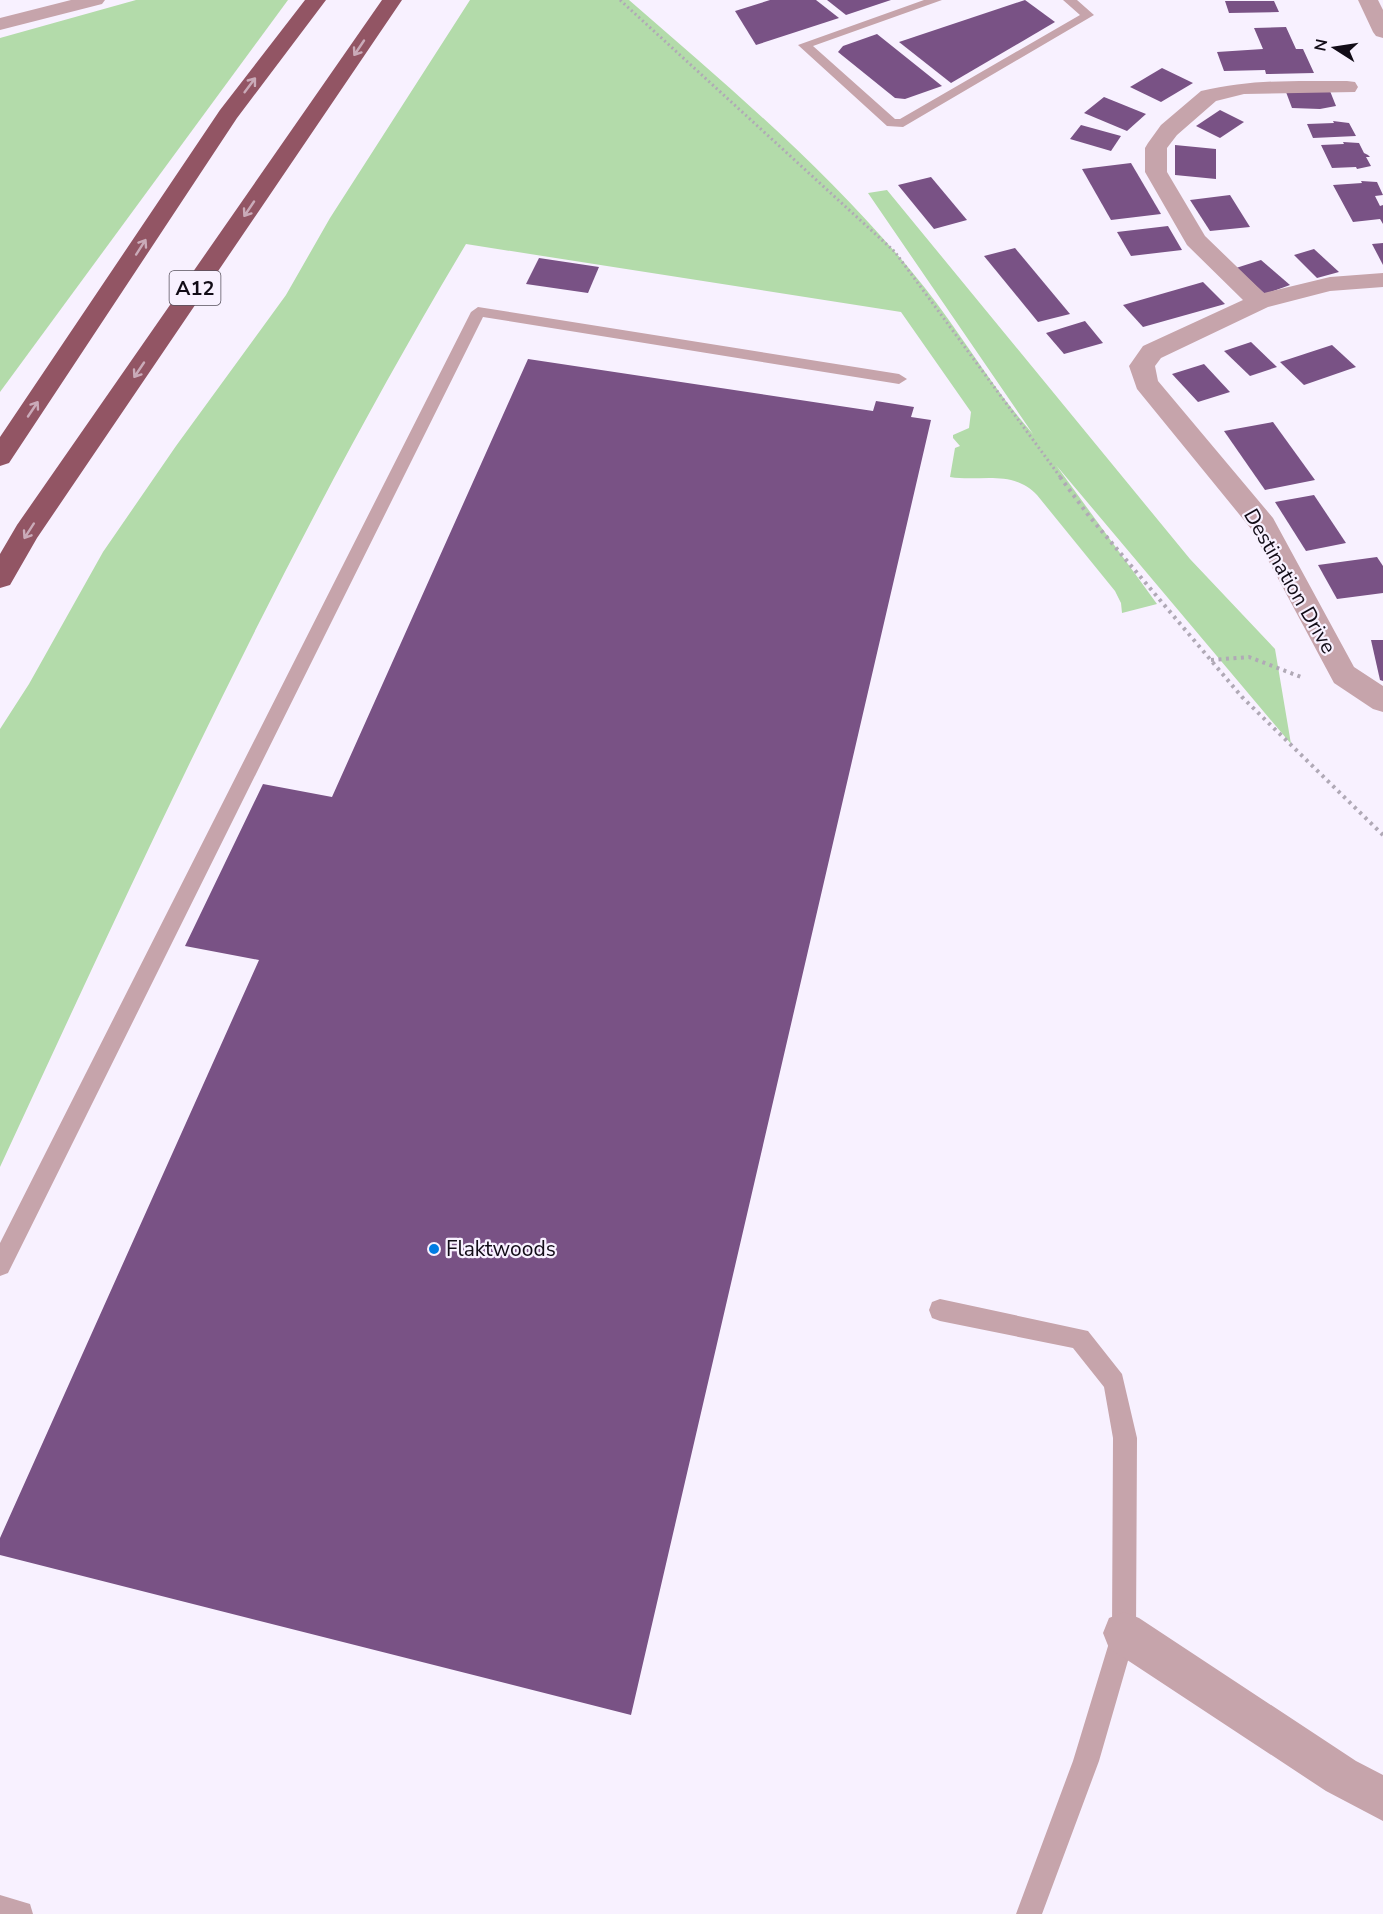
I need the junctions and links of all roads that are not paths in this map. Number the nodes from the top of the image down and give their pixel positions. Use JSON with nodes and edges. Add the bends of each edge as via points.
{"nodes":[{"id":1,"x":95,"y":0,"type":"edge"},
{"id":2,"x":316,"y":0,"type":"edge"},
{"id":3,"x":392,"y":0,"type":"edge"},
{"id":4,"x":936,"y":0,"type":"edge"},
{"id":5,"x":1069,"y":0,"type":"edge"},
{"id":6,"x":1368,"y":0,"type":"edge"},
{"id":7,"x":0,"y":24,"type":"edge"},
{"id":8,"x":1383,"y":32,"type":"edge"},
{"id":9,"x":1347,"y":87,"type":"dead end"},
{"id":10,"x":1383,"y":280,"type":"edge"},
{"id":11,"x":1259,"y":302,"type":"junction"},
{"id":12,"x":899,"y":379,"type":"dead end"},
{"id":13,"x":0,"y":457,"type":"edge"},
{"id":14,"x":0,"y":578,"type":"edge"},
{"id":15,"x":1383,"y":701,"type":"edge"},
{"id":16,"x":0,"y":1266,"type":"edge"},
{"id":17,"x":940,"y":1310,"type":"dead end"},
{"id":18,"x":1124,"y":1633,"type":"junction"},
{"id":19,"x":1383,"y":1799,"type":"edge"},
{"id":20,"x":0,"y":1908,"type":"edge"},
{"id":21,"x":20,"y":1914,"type":"edge"},
{"id":22,"x":1029,"y":1914,"type":"edge"}],
"edges":[{"from":1,"to":7,"type":"street"},
{"from":13,"to":2,"type":"highway","one_way":true,"via":[[228,115]]},
{"from":3,"to":14,"type":"highway","number":"A12","one_way":true,"via":[[27,532]]},
{"from":4,"to":5,"type":"lane","via":[[804,45],[892,123],[903,123],[1088,15]]},
{"from":6,"to":8,"type":"street"},
{"from":9,"to":11,"type":"street","via":[[1244,88],[1209,96],[1169,130],[1156,148],[1156,172],[1196,240]]},
{"from":10,"to":11,"type":"street","via":[[1330,284]]},
{"from":11,"to":15,"type":"street","name":"Destination Drive","via":[[1152,352],[1143,366],[1146,383],[1263,525],[1344,675]]},
{"from":12,"to":16,"type":"lane","via":[[478,312]]},
{"from":17,"to":18,"type":"lane","via":[[1080,1339],[1114,1382],[1125,1438]]},
{"from":18,"to":19,"type":"street","via":[[1341,1776]]},
{"from":18,"to":22,"type":"lane","via":[[1086,1761]]},
{"from":20,"to":21,"type":"lane"}]}
